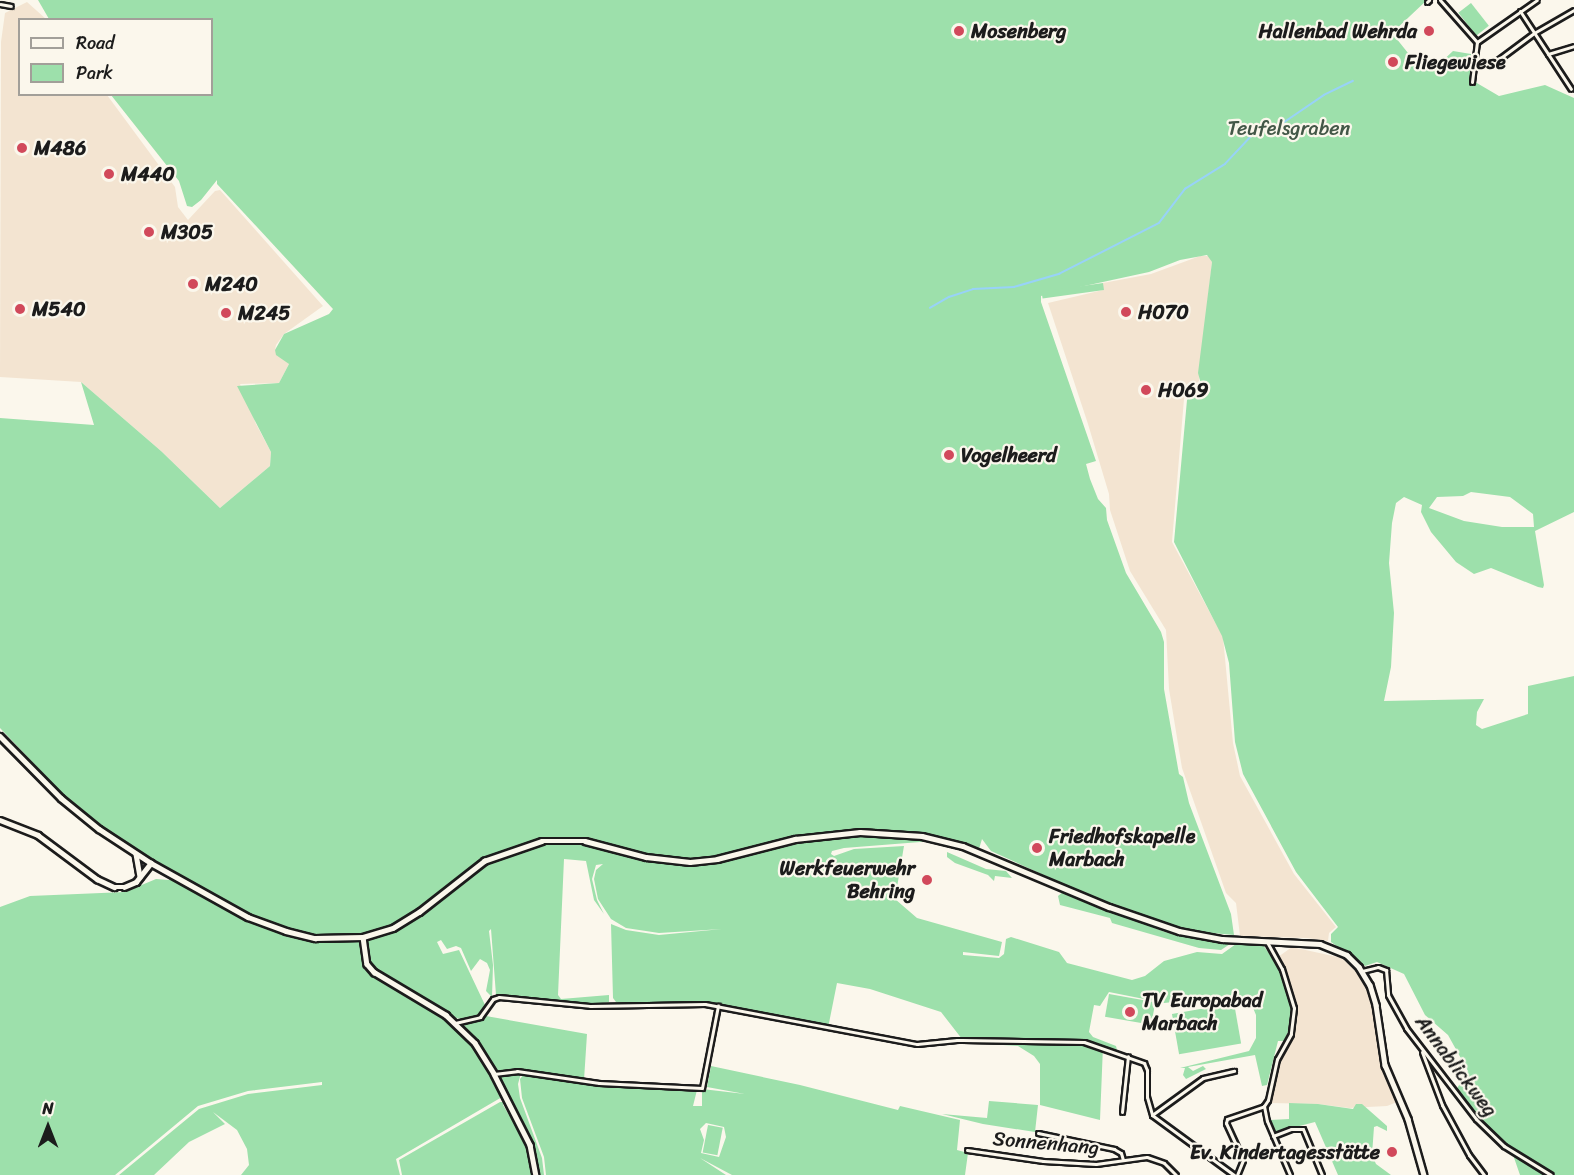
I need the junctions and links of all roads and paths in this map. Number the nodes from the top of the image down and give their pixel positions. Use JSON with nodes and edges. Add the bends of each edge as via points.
{"nodes":[{"id":1,"x":1440,"y":0,"type":"edge"},
{"id":2,"x":1538,"y":0,"type":"edge"},
{"id":3,"x":1,"y":3,"type":"edge"},
{"id":4,"x":11,"y":6,"type":"dead end"},
{"id":5,"x":1574,"y":10,"type":"edge"},
{"id":6,"x":1520,"y":11,"type":"junction"},
{"id":7,"x":1534,"y":33,"type":"junction"},
{"id":8,"x":1478,"y":42,"type":"junction"},
{"id":9,"x":1574,"y":46,"type":"edge"},
{"id":10,"x":1548,"y":54,"type":"junction"},
{"id":11,"x":1495,"y":62,"type":"dead end"},
{"id":12,"x":1472,"y":82,"type":"dead end"},
{"id":13,"x":1571,"y":89,"type":"dead end"},
{"id":14,"x":0,"y":736,"type":"edge"},
{"id":15,"x":0,"y":820,"type":"edge"},
{"id":16,"x":135,"y":853,"type":"junction"},
{"id":17,"x":151,"y":864,"type":"junction"},
{"id":18,"x":140,"y":878,"type":"junction"},
{"id":19,"x":363,"y":937,"type":"junction"},
{"id":20,"x":1267,"y":940,"type":"junction"},
{"id":21,"x":1362,"y":971,"type":"junction"},
{"id":22,"x":718,"y":1006,"type":"junction"},
{"id":23,"x":456,"y":1023,"type":"junction"},
{"id":24,"x":1422,"y":1052,"type":"junction"},
{"id":25,"x":1128,"y":1056,"type":"junction"},
{"id":26,"x":1234,"y":1071,"type":"dead end"},
{"id":27,"x":494,"y":1074,"type":"junction"},
{"id":28,"x":1264,"y":1106,"type":"junction"},
{"id":29,"x":1122,"y":1112,"type":"dead end"},
{"id":30,"x":1152,"y":1115,"type":"junction"},
{"id":31,"x":1038,"y":1133,"type":"dead end"},
{"id":32,"x":1273,"y":1136,"type":"junction"},
{"id":33,"x":967,"y":1150,"type":"dead end"},
{"id":34,"x":1123,"y":1160,"type":"junction"},
{"id":35,"x":536,"y":1175,"type":"edge"},
{"id":36,"x":1176,"y":1175,"type":"edge"},
{"id":37,"x":1235,"y":1175,"type":"edge"},
{"id":38,"x":1290,"y":1175,"type":"edge"},
{"id":39,"x":1322,"y":1175,"type":"edge"},
{"id":40,"x":1424,"y":1175,"type":"edge"},
{"id":41,"x":1484,"y":1175,"type":"edge"},
{"id":42,"x":1551,"y":1175,"type":"edge"}],
"edges":[{"from":1,"to":8,"type":"street"},
{"from":2,"to":6,"type":"street"},
{"from":3,"to":4,"type":"street"},
{"from":5,"to":7,"type":"street"},
{"from":6,"to":7,"type":"street"},
{"from":6,"to":8,"type":"street"},
{"from":7,"to":10,"type":"street"},
{"from":7,"to":11,"type":"street"},
{"from":8,"to":12,"type":"street"},
{"from":9,"to":10,"type":"street"},
{"from":10,"to":13,"type":"street"},
{"from":14,"to":16,"type":"main road","via":[[61,798]]},
{"from":15,"to":18,"type":"main road","via":[[38,835],[108,885],[124,887]]},
{"from":16,"to":17,"type":"main road"},
{"from":16,"to":18,"type":"main road"},
{"from":17,"to":18,"type":"main road"},
{"from":17,"to":19,"type":"main road","via":[[225,906],[286,932],[325,939]]},
{"from":19,"to":20,"type":"main road","via":[[393,928],[484,861],[517,847],[585,841],[646,857],[690,862],[832,834],[905,834],[963,846],[1164,928],[1222,939]]},
{"from":19,"to":23,"type":"main road","via":[[367,962],[374,972]]},
{"from":20,"to":21,"type":"main road","via":[[1327,946],[1347,955]]},
{"from":20,"to":28,"type":"street","via":[[1282,969],[1294,1008],[1291,1034],[1277,1059]]},
{"from":21,"to":24,"type":"street","name":"Annablickweg","via":[[1378,967],[1386,970],[1388,994]]},
{"from":21,"to":40,"type":"main road","via":[[1373,993],[1385,1065],[1408,1119]]},
{"from":22,"to":23,"type":"street","via":[[590,1006],[496,998],[480,1017]]},
{"from":22,"to":25,"type":"street","via":[[917,1044],[957,1040],[1084,1042]]},
{"from":22,"to":27,"type":"street","via":[[702,1088],[599,1083],[517,1071]]},
{"from":23,"to":27,"type":"main road","via":[[475,1042]]},
{"from":24,"to":41,"type":"street","via":[[1442,1105]]},
{"from":24,"to":42,"type":"street","name":"Annablickweg","via":[[1488,1133]]},
{"from":25,"to":29,"type":"street"},
{"from":25,"to":30,"type":"street","via":[[1144,1063],[1148,1070],[1147,1097]]},
{"from":26,"to":30,"type":"street","via":[[1203,1078]]},
{"from":27,"to":35,"type":"main road","via":[[530,1145]]},
{"from":28,"to":32,"type":"street"},
{"from":28,"to":37,"type":"street","via":[[1227,1119],[1243,1161]]},
{"from":30,"to":37,"type":"street"},
{"from":31,"to":34,"type":"street","name":"Sonnenhang","via":[[1117,1149]]},
{"from":32,"to":38,"type":"street"},
{"from":32,"to":39,"type":"street","via":[[1303,1129]]},
{"from":33,"to":34,"type":"street","name":"Sonnenhang","via":[[1043,1161],[1096,1164]]},
{"from":34,"to":36,"type":"street","name":"Sonnenhang","via":[[1154,1158]]}]}
